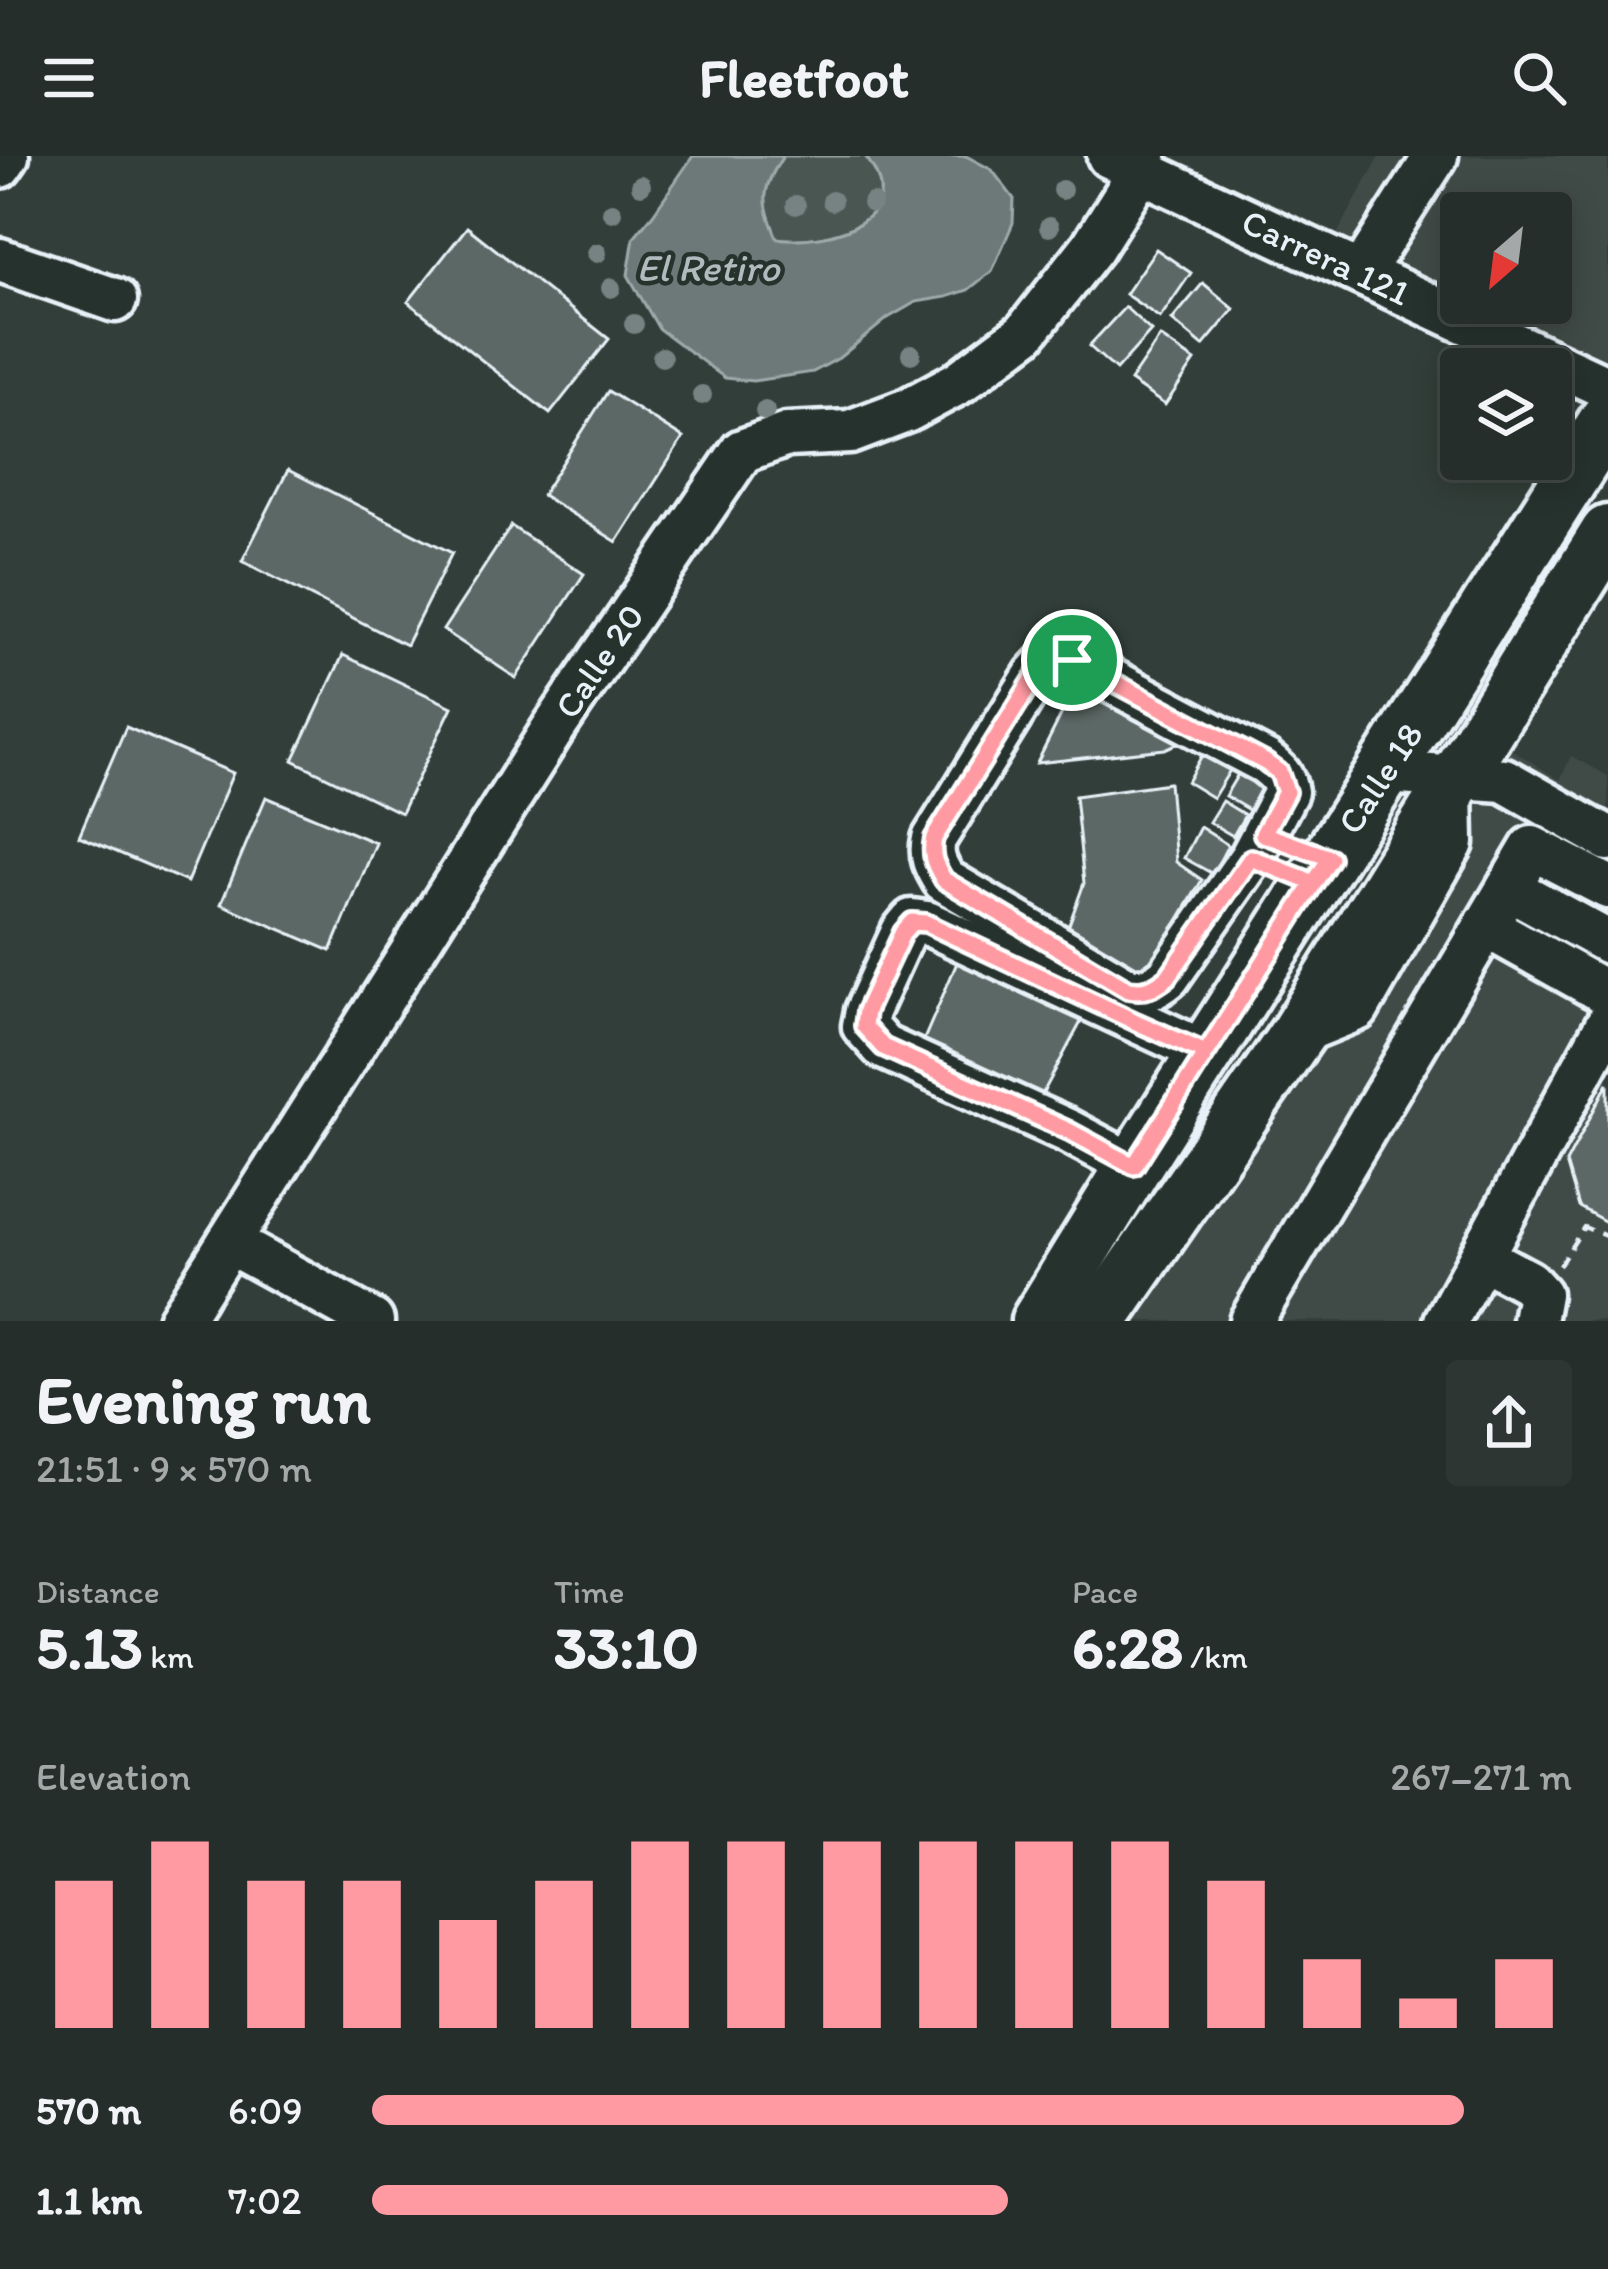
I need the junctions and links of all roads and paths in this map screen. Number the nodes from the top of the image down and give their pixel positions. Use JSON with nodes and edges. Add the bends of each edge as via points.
{"nodes":[{"id":1,"x":7,"y":156,"type":"edge"},
{"id":2,"x":1436,"y":156,"type":"edge"},
{"id":3,"x":1131,"y":161,"type":"edge"},
{"id":4,"x":0,"y":166,"type":"edge"},
{"id":5,"x":0,"y":260,"type":"edge"},
{"id":6,"x":1361,"y":273,"type":"junction"},
{"id":7,"x":115,"y":300,"type":"dead end"},
{"id":8,"x":1608,"y":388,"type":"edge"},
{"id":9,"x":1608,"y":419,"type":"edge"},
{"id":10,"x":1608,"y":533,"type":"edge"},
{"id":11,"x":1385,"y":772,"type":"junction"},
{"id":12,"x":1471,"y":780,"type":"junction"},
{"id":13,"x":1608,"y":839,"type":"edge"},
{"id":14,"x":1257,"y":846,"type":"junction"},
{"id":15,"x":1322,"y":870,"type":"junction"},
{"id":16,"x":1608,"y":887,"type":"edge"},
{"id":17,"x":1509,"y":888,"type":"junction"},
{"id":18,"x":1486,"y":926,"type":"junction"},
{"id":19,"x":1608,"y":942,"type":"edge"},
{"id":20,"x":1608,"y":994,"type":"edge"},
{"id":21,"x":1608,"y":1023,"type":"edge"},
{"id":22,"x":1206,"y":1053,"type":"junction"},
{"id":23,"x":1134,"y":1166,"type":"junction"},
{"id":24,"x":1608,"y":1237,"type":"edge"},
{"id":25,"x":229,"y":1242,"type":"junction"},
{"id":26,"x":1481,"y":1257,"type":"junction"},
{"id":27,"x":1536,"y":1307,"type":"edge"},
{"id":28,"x":179,"y":1321,"type":"edge"},
{"id":29,"x":372,"y":1321,"type":"edge"},
{"id":30,"x":1039,"y":1321,"type":"edge"},
{"id":31,"x":1099,"y":1321,"type":"edge"},
{"id":32,"x":1251,"y":1321,"type":"edge"},
{"id":33,"x":1446,"y":1321,"type":"edge"}],
"edges":[{"from":1,"to":4,"type":"street"},
{"from":2,"to":6,"type":"street"},
{"from":3,"to":6,"type":"street","name":"Carrera 121"},
{"from":3,"to":25,"type":"street","name":"Calle 20","via":[[1092,248],[1025,333],[958,383],[850,432],[787,435],[742,451],[553,729]]},
{"from":5,"to":7,"type":"street"},
{"from":6,"to":8,"type":"street","name":"Carrera 121"},
{"from":9,"to":11,"type":"main road","name":"Calle 18"},
{"from":10,"to":12,"type":"main road","name":"Calle 18","via":[[1491,722]]},
{"from":11,"to":12,"type":"street"},
{"from":11,"to":15,"type":"main road","name":"Calle 18"},
{"from":12,"to":13,"type":"street"},
{"from":12,"to":31,"type":"main road","name":"Calle 18"},
{"from":14,"to":14,"type":"street","via":[[1286,792],[1279,772],[1056,658],[1036,675],[931,852],[944,880],[1142,991],[1168,977]]},
{"from":14,"to":15,"type":"street"},
{"from":15,"to":22,"type":"main road","name":"Calle 18"},
{"from":16,"to":17,"type":"street","via":[[1532,848]]},
{"from":17,"to":18,"type":"street"},
{"from":17,"to":19,"type":"street"},
{"from":18,"to":20,"type":"street"},
{"from":18,"to":32,"type":"street"},
{"from":21,"to":26,"type":"street"},
{"from":22,"to":23,"type":"main road","name":"Calle 18"},
{"from":22,"to":23,"type":"street","via":[[926,923],[912,922],[903,932],[866,1011],[871,1036]]},
{"from":23,"to":30,"type":"main road","name":"Calle 18"},
{"from":24,"to":27,"type":"path","via":[[1585,1227]]},
{"from":25,"to":28,"type":"street","name":"Calle 20"},
{"from":25,"to":29,"type":"street"},
{"from":26,"to":27,"type":"street","via":[[1528,1282]]},
{"from":26,"to":33,"type":"street"}]}
